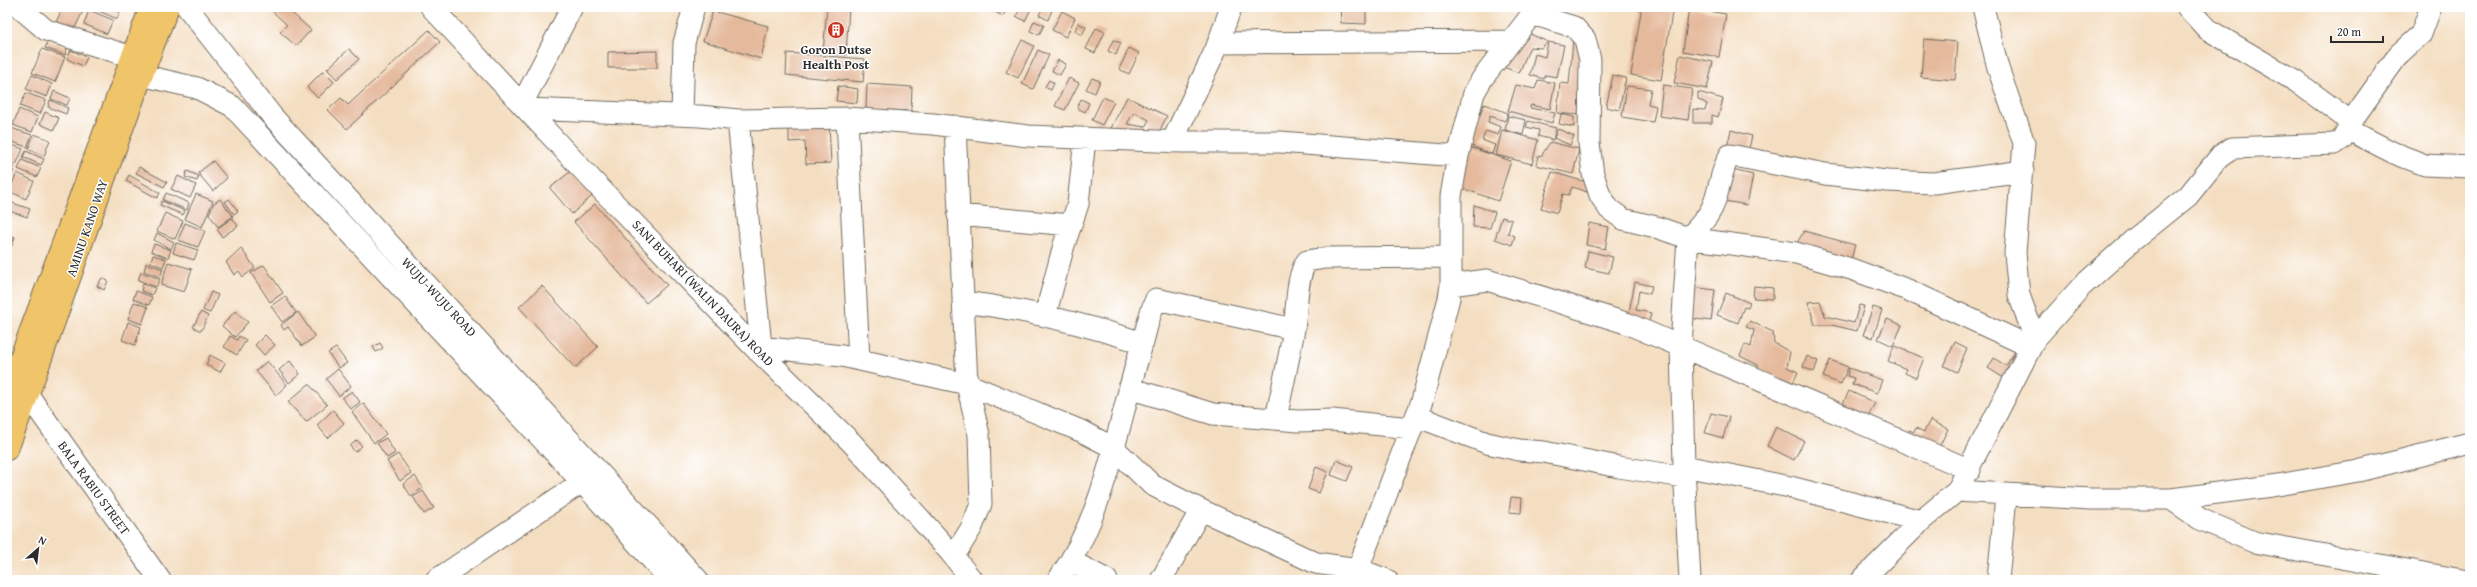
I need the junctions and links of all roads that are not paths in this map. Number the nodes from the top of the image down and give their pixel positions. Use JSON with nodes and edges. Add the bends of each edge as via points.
{"nodes":[{"id":1,"x":19,"y":7,"type":"edge"},
{"id":2,"x":151,"y":7,"type":"edge"},
{"id":3,"x":168,"y":7,"type":"edge"},
{"id":4,"x":187,"y":7,"type":"edge"},
{"id":5,"x":432,"y":7,"type":"edge"},
{"id":6,"x":572,"y":7,"type":"edge"},
{"id":7,"x":694,"y":7,"type":"edge"},
{"id":8,"x":1231,"y":7,"type":"edge"},
{"id":9,"x":1983,"y":7,"type":"edge"},
{"id":10,"x":2187,"y":7,"type":"edge"},
{"id":11,"x":2431,"y":7,"type":"edge"},
{"id":12,"x":1533,"y":10,"type":"edge"},
{"id":13,"x":1511,"y":41,"type":"junction"},
{"id":14,"x":1218,"y":43,"type":"junction"},
{"id":15,"x":136,"y":66,"type":"junction"},
{"id":16,"x":525,"y":106,"type":"junction"},
{"id":17,"x":682,"y":115,"type":"junction"},
{"id":18,"x":847,"y":118,"type":"junction"},
{"id":19,"x":738,"y":120,"type":"junction"},
{"id":20,"x":955,"y":126,"type":"junction"},
{"id":21,"x":2349,"y":126,"type":"junction"},
{"id":22,"x":1085,"y":139,"type":"junction"},
{"id":23,"x":1172,"y":142,"type":"junction"},
{"id":24,"x":1458,"y":156,"type":"junction"},
{"id":25,"x":2470,"y":166,"type":"edge"},
{"id":26,"x":2023,"y":171,"type":"junction"},
{"id":27,"x":958,"y":215,"type":"junction"},
{"id":28,"x":1071,"y":225,"type":"junction"},
{"id":29,"x":1688,"y":238,"type":"junction"},
{"id":30,"x":1450,"y":257,"type":"junction"},
{"id":31,"x":1451,"y":285,"type":"junction"},
{"id":32,"x":962,"y":302,"type":"junction"},
{"id":33,"x":1045,"y":316,"type":"junction"},
{"id":34,"x":1294,"y":329,"type":"junction"},
{"id":35,"x":1143,"y":343,"type":"junction"},
{"id":36,"x":2033,"y":343,"type":"junction"},
{"id":37,"x":757,"y":346,"type":"junction"},
{"id":38,"x":1681,"y":346,"type":"junction"},
{"id":39,"x":859,"y":360,"type":"junction"},
{"id":40,"x":967,"y":384,"type":"junction"},
{"id":41,"x":1129,"y":388,"type":"junction"},
{"id":42,"x":18,"y":395,"type":"edge"},
{"id":43,"x":1276,"y":420,"type":"junction"},
{"id":44,"x":1414,"y":422,"type":"junction"},
{"id":45,"x":2470,"y":443,"type":"edge"},
{"id":46,"x":1114,"y":448,"type":"junction"},
{"id":47,"x":7,"y":449,"type":"edge"},
{"id":48,"x":1970,"y":470,"type":"junction"},
{"id":49,"x":1684,"y":471,"type":"junction"},
{"id":50,"x":582,"y":482,"type":"junction"},
{"id":51,"x":1957,"y":492,"type":"junction"},
{"id":52,"x":2006,"y":496,"type":"junction"},
{"id":53,"x":2171,"y":499,"type":"junction"},
{"id":54,"x":1201,"y":510,"type":"junction"},
{"id":55,"x":1921,"y":521,"type":"junction"},
{"id":56,"x":954,"y":556,"type":"junction"},
{"id":57,"x":1071,"y":561,"type":"junction"},
{"id":58,"x":1358,"y":569,"type":"junction"},
{"id":59,"x":160,"y":580,"type":"edge"},
{"id":60,"x":436,"y":580,"type":"edge"},
{"id":61,"x":670,"y":580,"type":"edge"},
{"id":62,"x":698,"y":580,"type":"edge"},
{"id":63,"x":972,"y":580,"type":"edge"},
{"id":64,"x":1058,"y":580,"type":"edge"},
{"id":65,"x":1107,"y":580,"type":"edge"},
{"id":66,"x":1161,"y":580,"type":"edge"},
{"id":67,"x":1387,"y":580,"type":"edge"},
{"id":68,"x":1690,"y":580,"type":"edge"},
{"id":69,"x":1862,"y":580,"type":"edge"},
{"id":70,"x":1998,"y":580,"type":"edge"},
{"id":71,"x":2462,"y":580,"type":"edge"}],
"edges":[{"from":1,"to":15,"type":"street","name":"WUJU-WUJU ROAD","via":[[46,30]]},
{"from":2,"to":15,"type":"main road","name":"AMINU KANO WAY"},
{"from":3,"to":15,"type":"main road","name":"AMINU KANO WAY"},
{"from":4,"to":62,"type":"street","name":"WUJU-WUJU ROAD","via":[[272,116]]},
{"from":5,"to":16,"type":"street","name":"SANI BUHARI (WALIN DAURA) ROAD"},
{"from":6,"to":16,"type":"street"},
{"from":7,"to":17,"type":"street","via":[[684,42]]},
{"from":8,"to":14,"type":"street"},
{"from":9,"to":26,"type":"street","via":[[1998,68],[2024,143]]},
{"from":10,"to":21,"type":"street","via":[[2207,29],[2296,82]]},
{"from":11,"to":21,"type":"street","via":[[2421,34],[2399,54]]},
{"from":12,"to":13,"type":"street"},
{"from":12,"to":29,"type":"street","via":[[1574,27],[1585,39],[1590,60],[1589,143],[1592,174],[1609,209],[1624,219]]},
{"from":13,"to":14,"type":"street"},
{"from":13,"to":24,"type":"street","via":[[1482,78],[1474,93]]},
{"from":14,"to":23,"type":"street"},
{"from":15,"to":42,"type":"main road","name":"AMINU KANO WAY"},
{"from":15,"to":50,"type":"street","name":"WUJU-WUJU ROAD","via":[[197,88],[232,106]]},
{"from":16,"to":17,"type":"street"},
{"from":16,"to":37,"type":"street","name":"SANI BUHARI (WALIN DAURA) ROAD","via":[[594,182]]},
{"from":17,"to":19,"type":"street"},
{"from":18,"to":19,"type":"street"},
{"from":18,"to":20,"type":"street"},
{"from":18,"to":39,"type":"street"},
{"from":19,"to":37,"type":"street"},
{"from":20,"to":22,"type":"street","via":[[1028,136]]},
{"from":20,"to":27,"type":"street"},
{"from":21,"to":25,"type":"street","via":[[2394,153],[2425,165]]},
{"from":21,"to":36,"type":"street","via":[[2342,139],[2327,146],[2232,148],[2221,155],[2188,196],[2132,241],[2087,282]]},
{"from":22,"to":23,"type":"street"},
{"from":22,"to":28,"type":"street","via":[[1078,204]]},
{"from":23,"to":24,"type":"street","via":[[1280,142]]},
{"from":24,"to":30,"type":"street","via":[[1451,196]]},
{"from":26,"to":29,"type":"street","via":[[1934,183],[1887,181],[1825,174],[1730,155],[1724,165],[1712,207],[1702,224]]},
{"from":26,"to":36,"type":"street","via":[[2015,253],[2019,294]]},
{"from":27,"to":28,"type":"street"},
{"from":27,"to":32,"type":"street"},
{"from":28,"to":33,"type":"street"},
{"from":29,"to":36,"type":"street","via":[[1796,253],[1851,269],[1908,290]]},
{"from":29,"to":38,"type":"street"},
{"from":30,"to":31,"type":"street"},
{"from":30,"to":34,"type":"street","via":[[1325,258],[1307,261],[1302,267]]},
{"from":31,"to":38,"type":"street","via":[[1487,280],[1626,323]]},
{"from":31,"to":44,"type":"street"},
{"from":32,"to":33,"type":"street","via":[[998,306]]},
{"from":32,"to":40,"type":"street"},
{"from":33,"to":35,"type":"street"},
{"from":34,"to":35,"type":"street","via":[[1158,298],[1153,305]]},
{"from":34,"to":43,"type":"street"},
{"from":35,"to":41,"type":"street"},
{"from":36,"to":48,"type":"street"},
{"from":37,"to":39,"type":"street"},
{"from":37,"to":56,"type":"street","name":"SANI BUHARI (WALIN DAURA) ROAD","via":[[852,443]]},
{"from":38,"to":48,"type":"street"},
{"from":38,"to":49,"type":"street"},
{"from":39,"to":40,"type":"street"},
{"from":40,"to":46,"type":"street","via":[[1081,430]]},
{"from":40,"to":56,"type":"street","via":[[979,435],[981,504],[972,527]]},
{"from":41,"to":43,"type":"street","via":[[1213,414]]},
{"from":41,"to":46,"type":"street"},
{"from":42,"to":47,"type":"main road","name":"AMINU KANO WAY"},
{"from":42,"to":59,"type":"street","name":"BALA RABIU STREET"},
{"from":43,"to":44,"type":"street"},
{"from":44,"to":49,"type":"street","via":[[1487,443],[1619,467]]},
{"from":44,"to":58,"type":"street"},
{"from":45,"to":53,"type":"street","via":[[2358,471],[2272,486]]},
{"from":46,"to":54,"type":"street","via":[[1152,485]]},
{"from":46,"to":57,"type":"street","via":[[1094,510]]},
{"from":48,"to":51,"type":"street"},
{"from":49,"to":55,"type":"street","via":[[1790,487]]},
{"from":49,"to":68,"type":"street"},
{"from":50,"to":60,"type":"street"},
{"from":50,"to":61,"type":"street","name":"WUJU-WUJU ROAD"},
{"from":51,"to":52,"type":"street"},
{"from":51,"to":55,"type":"street"},
{"from":52,"to":53,"type":"street"},
{"from":52,"to":70,"type":"street"},
{"from":53,"to":71,"type":"street","via":[[2200,519],[2254,542]]},
{"from":54,"to":58,"type":"street","via":[[1316,563]]},
{"from":54,"to":66,"type":"street"},
{"from":55,"to":69,"type":"street"},
{"from":56,"to":63,"type":"street","name":"SANI BUHARI (WALIN DAURA) ROAD"},
{"from":57,"to":64,"type":"street"},
{"from":57,"to":65,"type":"street"},
{"from":58,"to":67,"type":"street"}]}
